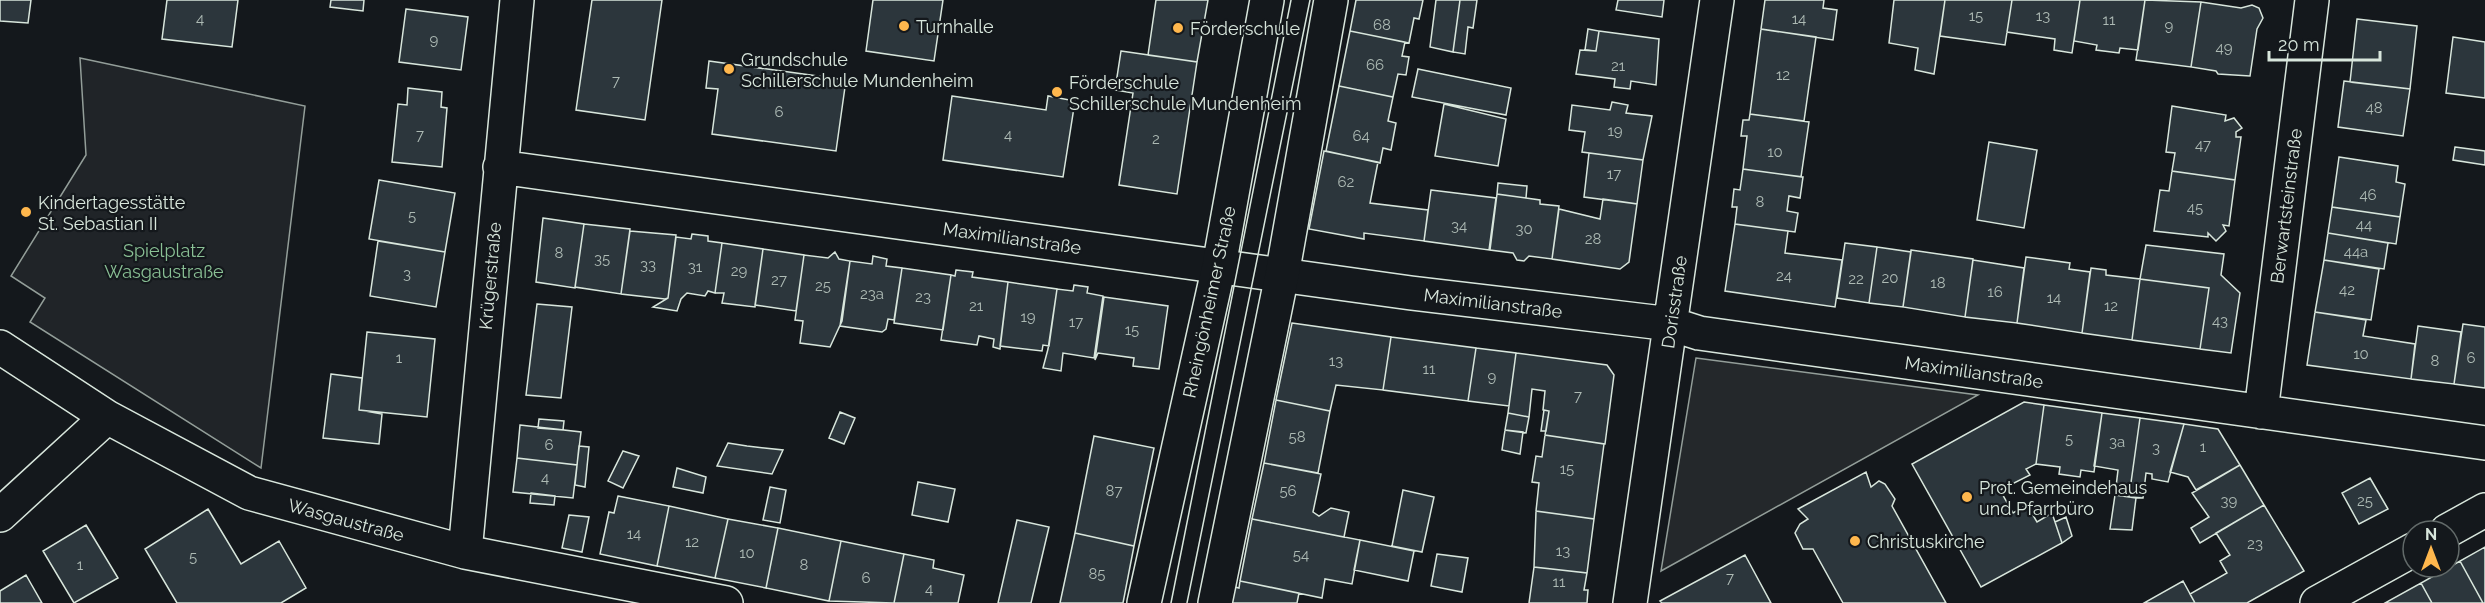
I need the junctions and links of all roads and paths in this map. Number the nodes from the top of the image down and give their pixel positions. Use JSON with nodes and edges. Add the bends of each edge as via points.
{"nodes":[{"id":1,"x":517,"y":0,"type":"edge"},
{"id":2,"x":1267,"y":0,"type":"edge"},
{"id":3,"x":1331,"y":0,"type":"edge"},
{"id":4,"x":1716,"y":0,"type":"edge"},
{"id":5,"x":2312,"y":0,"type":"edge"},
{"id":6,"x":500,"y":167,"type":"junction"},
{"id":7,"x":1219,"y":266,"type":"junction"},
{"id":8,"x":1282,"y":275,"type":"junction"},
{"id":9,"x":1671,"y":324,"type":"junction"},
{"id":10,"x":0,"y":347,"type":"edge"},
{"id":11,"x":2261,"y":412,"type":"junction"},
{"id":12,"x":107,"y":417,"type":"junction"},
{"id":13,"x":2485,"y":443,"type":"edge"},
{"id":14,"x":2485,"y":510,"type":"edge"},
{"id":15,"x":0,"y":515,"type":"edge"},
{"id":16,"x":2461,"y":523,"type":"edge"},
{"id":17,"x":465,"y":552,"type":"junction"},
{"id":18,"x":2401,"y":557,"type":"edge"},
{"id":19,"x":726,"y":603,"type":"edge"},
{"id":20,"x":1144,"y":603,"type":"edge"},
{"id":21,"x":1215,"y":603,"type":"edge"},
{"id":22,"x":1630,"y":603,"type":"edge"},
{"id":23,"x":2317,"y":603,"type":"edge"}],
"edges":[{"from":1,"to":6,"type":"street","name":"Krügerstraße"},
{"from":2,"to":7,"type":"street","name":"Rheingönheimer Straße"},
{"from":3,"to":8,"type":"street"},
{"from":4,"to":9,"type":"street","name":"Dorisstraße"},
{"from":5,"to":11,"type":"street","name":"Berwartsteinstraße"},
{"from":6,"to":7,"type":"street","name":"Maximilianstraße"},
{"from":6,"to":17,"type":"street","name":"Krügerstraße"},
{"from":7,"to":8,"type":"street","name":"Maximilianstraße"},
{"from":7,"to":20,"type":"street","name":"Rheingönheimer Straße"},
{"from":8,"to":9,"type":"street","name":"Maximilianstraße"},
{"from":8,"to":21,"type":"street"},
{"from":9,"to":11,"type":"street","name":"Maximilianstraße","via":[[1698,333]]},
{"from":9,"to":22,"type":"street","name":"Dorisstraße"},
{"from":10,"to":12,"type":"street","name":"Wasgaustraße"},
{"from":11,"to":13,"type":"street","name":"Maximilianstraße"},
{"from":12,"to":15,"type":"street"},
{"from":12,"to":17,"type":"street","name":"Wasgaustraße","via":[[249,494]]},
{"from":14,"to":16,"type":"street"},
{"from":17,"to":19,"type":"street","name":"Wasgaustraße"},
{"from":18,"to":23,"type":"street"}]}
